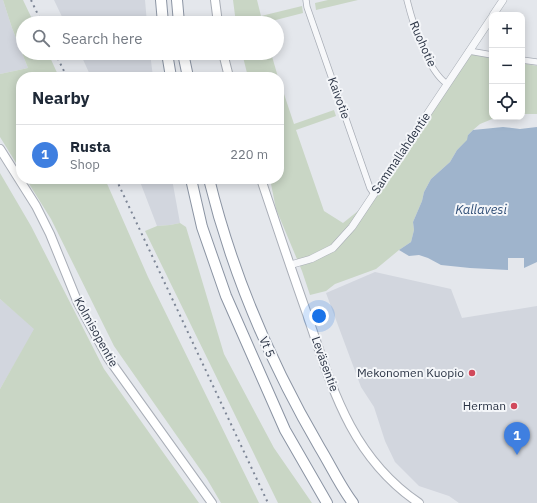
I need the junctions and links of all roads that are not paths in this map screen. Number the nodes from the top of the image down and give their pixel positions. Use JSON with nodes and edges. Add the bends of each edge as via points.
{"nodes":[{"id":1,"x":161,"y":0,"type":"edge"},
{"id":2,"x":177,"y":0,"type":"edge"},
{"id":3,"x":214,"y":0,"type":"edge"},
{"id":4,"x":306,"y":0,"type":"edge"},
{"id":5,"x":407,"y":0,"type":"edge"},
{"id":6,"x":503,"y":0,"type":"edge"},
{"id":7,"x":496,"y":12,"type":"edge"},
{"id":8,"x":163,"y":16,"type":"edge"},
{"id":9,"x":178,"y":16,"type":"edge"},
{"id":10,"x":217,"y":16,"type":"edge"},
{"id":11,"x":489,"y":22,"type":"edge"},
{"id":12,"x":469,"y":51,"type":"junction"},
{"id":13,"x":489,"y":54,"type":"edge"},
{"id":14,"x":168,"y":60,"type":"edge"},
{"id":15,"x":184,"y":60,"type":"edge"},
{"id":16,"x":225,"y":60,"type":"edge"},
{"id":17,"x":525,"y":60,"type":"edge"},
{"id":18,"x":537,"y":62,"type":"edge"},
{"id":19,"x":170,"y":72,"type":"edge"},
{"id":20,"x":187,"y":72,"type":"edge"},
{"id":21,"x":228,"y":72,"type":"edge"},
{"id":22,"x":447,"y":84,"type":"junction"},
{"id":23,"x":0,"y":149,"type":"edge"},
{"id":24,"x":16,"y":174,"type":"edge"},
{"id":25,"x":22,"y":184,"type":"edge"},
{"id":26,"x":192,"y":184,"type":"edge"},
{"id":27,"x":210,"y":184,"type":"edge"},
{"id":28,"x":263,"y":184,"type":"edge"},
{"id":29,"x":374,"y":194,"type":"junction"},
{"id":30,"x":290,"y":265,"type":"junction"},
{"id":31,"x":212,"y":503,"type":"edge"},
{"id":32,"x":327,"y":503,"type":"edge"},
{"id":33,"x":353,"y":503,"type":"edge"},
{"id":34,"x":420,"y":503,"type":"edge"}],
"edges":[{"from":1,"to":8,"type":"highway"},
{"from":2,"to":9,"type":"highway"},
{"from":3,"to":10,"type":"main road"},
{"from":4,"to":29,"type":"street","name":"Kaivotie"},
{"from":5,"to":22,"type":"street","name":"Ruohotie","via":[[411,18],[431,66]]},
{"from":6,"to":7,"type":"street","name":"Sammallahdentie"},
{"from":11,"to":12,"type":"street","name":"Sammallahdentie"},
{"from":12,"to":13,"type":"street"},
{"from":12,"to":22,"type":"street","name":"Sammallahdentie"},
{"from":14,"to":19,"type":"highway"},
{"from":15,"to":20,"type":"highway"},
{"from":16,"to":21,"type":"main road"},
{"from":17,"to":18,"type":"street"},
{"from":22,"to":29,"type":"street","name":"Sammallahdentie"},
{"from":23,"to":24,"type":"main road","name":"Kolmisopentie"},
{"from":25,"to":31,"type":"main road","name":"Kolmisopentie","via":[[50,234],[78,302],[108,358]]},
{"from":26,"to":32,"type":"highway","name":"Vt 5","via":[[202,227],[229,302],[285,430]]},
{"from":27,"to":33,"type":"highway","name":"Vt 5","via":[[219,220],[271,357],[304,420]]},
{"from":28,"to":30,"type":"main road","name":"Leväsentie"},
{"from":29,"to":30,"type":"street","name":"Sammallahdentie","via":[[352,227],[333,248],[311,260]]},
{"from":30,"to":34,"type":"main road","name":"Leväsentie","via":[[330,380],[357,438],[381,469]]}]}
